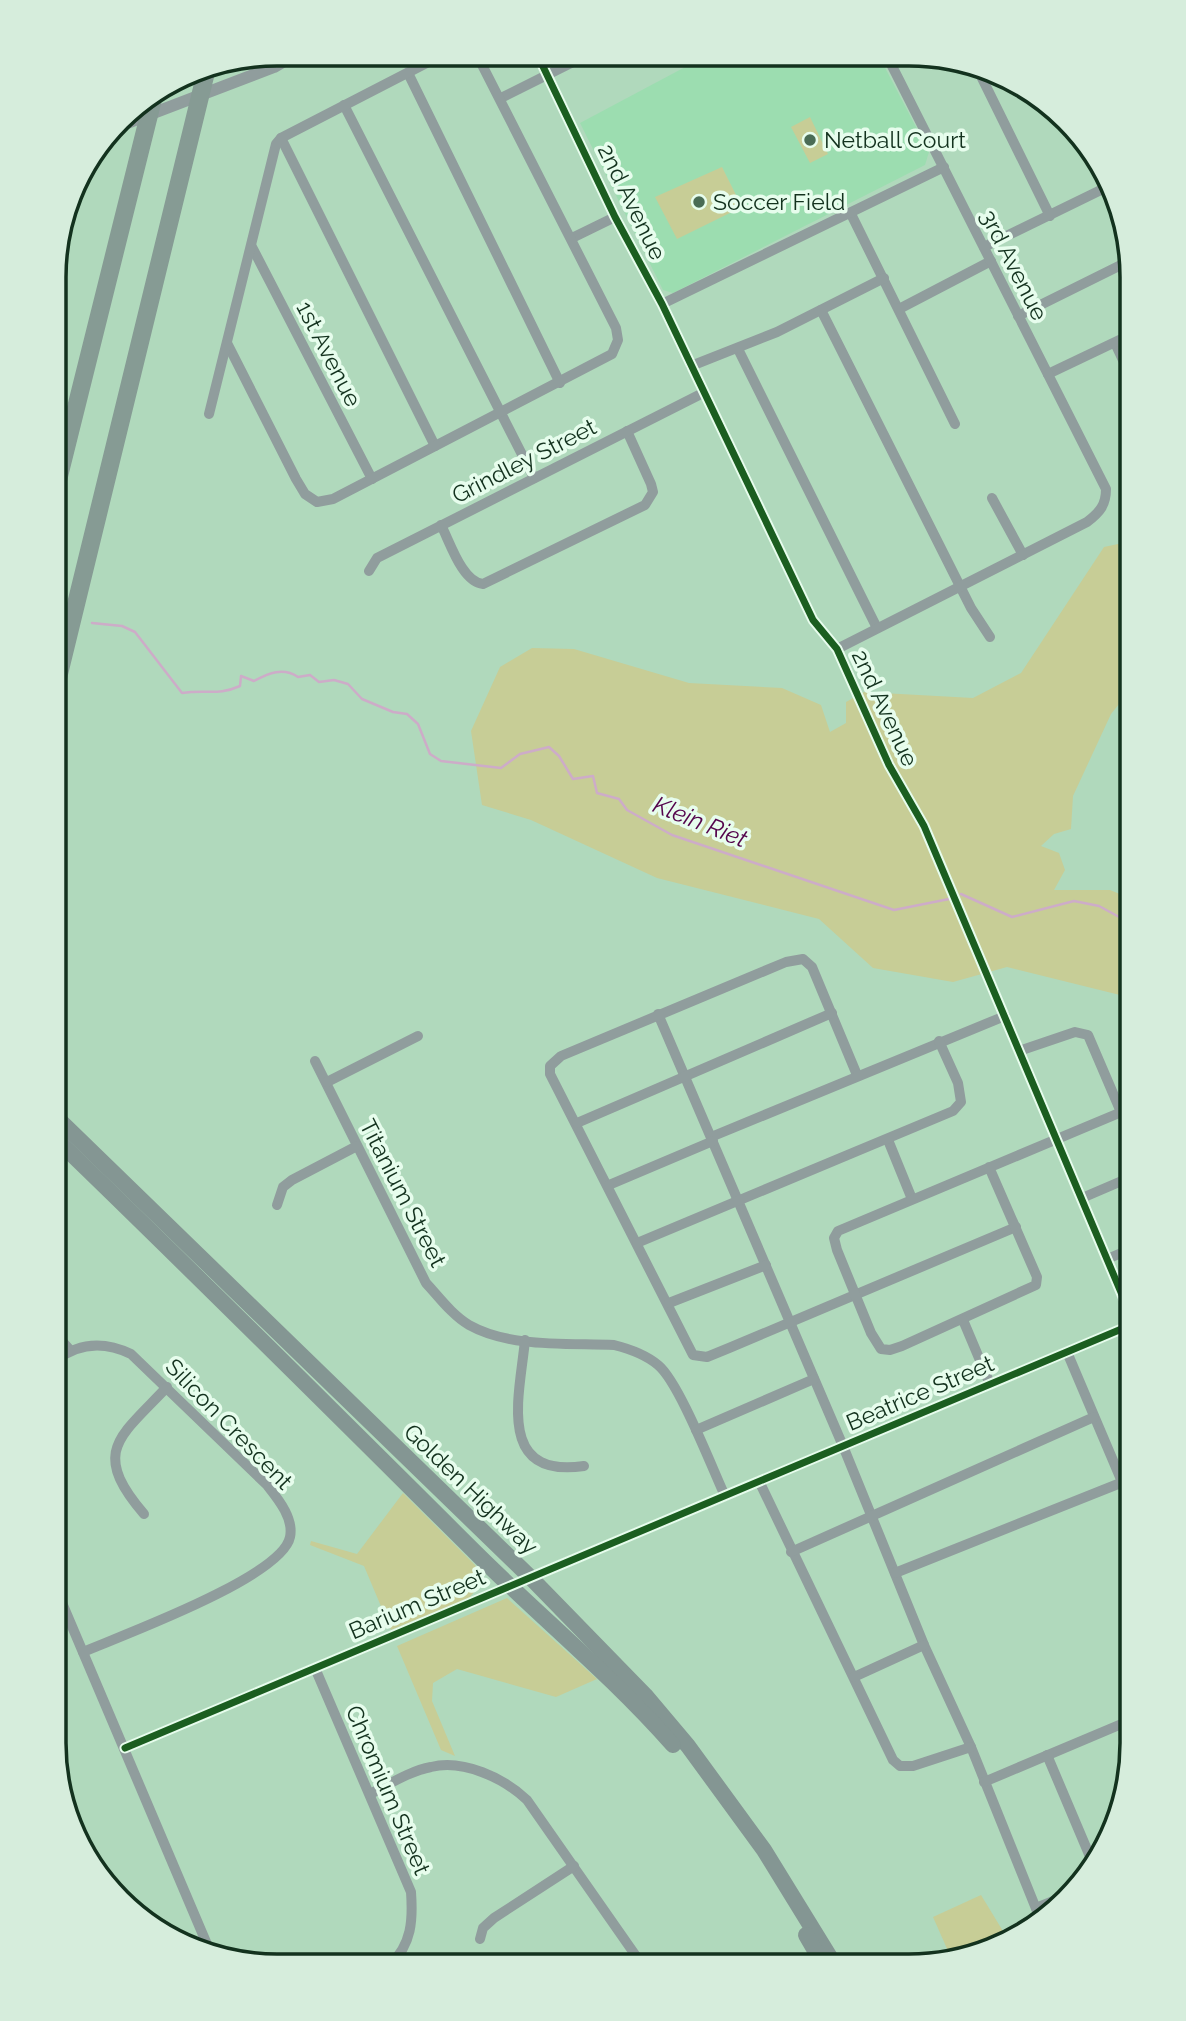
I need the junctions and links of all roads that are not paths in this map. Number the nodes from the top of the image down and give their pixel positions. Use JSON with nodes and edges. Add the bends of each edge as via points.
{"nodes":[{"id":1,"x":272,"y":67,"type":"edge"},
{"id":2,"x":419,"y":67,"type":"edge"},
{"id":3,"x":484,"y":67,"type":"edge"},
{"id":4,"x":545,"y":67,"type":"edge"},
{"id":5,"x":563,"y":67,"type":"edge"},
{"id":6,"x":893,"y":67,"type":"edge"},
{"id":7,"x":408,"y":73,"type":"junction"},
{"id":8,"x":549,"y":74,"type":"junction"},
{"id":9,"x":204,"y":80,"type":"edge"},
{"id":10,"x":983,"y":81,"type":"edge"},
{"id":11,"x":501,"y":98,"type":"junction"},
{"id":12,"x":344,"y":105,"type":"junction"},
{"id":13,"x":150,"y":109,"type":"edge"},
{"id":14,"x":137,"y":120,"type":"edge"},
{"id":15,"x":281,"y":138,"type":"junction"},
{"id":16,"x":944,"y":167,"type":"junction"},
{"id":17,"x":1100,"y":191,"type":"edge"},
{"id":18,"x":851,"y":214,"type":"junction"},
{"id":19,"x":1050,"y":216,"type":"junction"},
{"id":20,"x":615,"y":217,"type":"junction"},
{"id":21,"x":572,"y":238,"type":"junction"},
{"id":22,"x":252,"y":247,"type":"junction"},
{"id":23,"x":984,"y":247,"type":"junction"},
{"id":24,"x":991,"y":261,"type":"junction"},
{"id":25,"x":1119,"y":266,"type":"edge"},
{"id":26,"x":884,"y":278,"type":"junction"},
{"id":27,"x":662,"y":304,"type":"junction"},
{"id":28,"x":899,"y":309,"type":"junction"},
{"id":29,"x":821,"y":310,"type":"junction"},
{"id":30,"x":1018,"y":316,"type":"junction"},
{"id":31,"x":1120,"y":340,"type":"edge"},
{"id":32,"x":227,"y":343,"type":"junction"},
{"id":33,"x":1115,"y":343,"type":"junction"},
{"id":34,"x":738,"y":349,"type":"junction"},
{"id":35,"x":1120,"y":353,"type":"edge"},
{"id":36,"x":691,"y":366,"type":"junction"},
{"id":37,"x":1048,"y":374,"type":"junction"},
{"id":38,"x":560,"y":383,"type":"junction"},
{"id":39,"x":703,"y":393,"type":"junction"},
{"id":40,"x":500,"y":413,"type":"junction"},
{"id":41,"x":209,"y":414,"type":"dead end"},
{"id":42,"x":955,"y":424,"type":"dead end"},
{"id":43,"x":627,"y":431,"type":"junction"},
{"id":44,"x":67,"y":444,"type":"edge"},
{"id":45,"x":435,"y":446,"type":"junction"},
{"id":46,"x":534,"y":478,"type":"junction"},
{"id":47,"x":372,"y":479,"type":"junction"},
{"id":48,"x":992,"y":498,"type":"dead end"},
{"id":49,"x":441,"y":525,"type":"junction"},
{"id":50,"x":1023,"y":555,"type":"junction"},
{"id":51,"x":369,"y":571,"type":"dead end"},
{"id":52,"x":961,"y":586,"type":"junction"},
{"id":53,"x":877,"y":628,"type":"junction"},
{"id":54,"x":990,"y":637,"type":"dead end"},
{"id":55,"x":67,"y":641,"type":"edge"},
{"id":56,"x":837,"y":649,"type":"junction"},
{"id":57,"x":832,"y":1013,"type":"junction"},
{"id":58,"x":658,"y":1014,"type":"junction"},
{"id":59,"x":1005,"y":1016,"type":"junction"},
{"id":60,"x":418,"y":1036,"type":"dead end"},
{"id":61,"x":939,"y":1041,"type":"junction"},
{"id":62,"x":1019,"y":1051,"type":"junction"},
{"id":63,"x":314,"y":1061,"type":"dead end"},
{"id":64,"x":857,"y":1075,"type":"junction"},
{"id":65,"x":685,"y":1076,"type":"junction"},
{"id":66,"x":327,"y":1082,"type":"junction"},
{"id":67,"x":1119,"y":1097,"type":"edge"},
{"id":68,"x":1119,"y":1113,"type":"edge"},
{"id":69,"x":577,"y":1123,"type":"junction"},
{"id":70,"x":67,"y":1128,"type":"edge"},
{"id":71,"x":712,"y":1139,"type":"junction"},
{"id":72,"x":1057,"y":1139,"type":"junction"},
{"id":73,"x":888,"y":1140,"type":"junction"},
{"id":74,"x":357,"y":1146,"type":"junction"},
{"id":75,"x":67,"y":1150,"type":"edge"},
{"id":76,"x":989,"y":1167,"type":"junction"},
{"id":77,"x":1119,"y":1182,"type":"edge"},
{"id":78,"x":609,"y":1185,"type":"junction"},
{"id":79,"x":1082,"y":1198,"type":"junction"},
{"id":80,"x":912,"y":1199,"type":"junction"},
{"id":81,"x":739,"y":1203,"type":"junction"},
{"id":82,"x":277,"y":1205,"type":"dead end"},
{"id":83,"x":1016,"y":1227,"type":"junction"},
{"id":84,"x":637,"y":1243,"type":"junction"},
{"id":85,"x":1119,"y":1254,"type":"edge"},
{"id":86,"x":1107,"y":1259,"type":"junction"},
{"id":87,"x":766,"y":1265,"type":"junction"},
{"id":88,"x":1119,"y":1288,"type":"edge"},
{"id":89,"x":855,"y":1294,"type":"junction"},
{"id":90,"x":669,"y":1303,"type":"junction"},
{"id":91,"x":963,"y":1320,"type":"junction"},
{"id":92,"x":789,"y":1321,"type":"junction"},
{"id":93,"x":1119,"y":1330,"type":"edge"},
{"id":94,"x":525,"y":1340,"type":"junction"},
{"id":95,"x":67,"y":1346,"type":"edge"},
{"id":96,"x":70,"y":1350,"type":"junction"},
{"id":97,"x":67,"y":1352,"type":"edge"},
{"id":98,"x":1067,"y":1352,"type":"junction"},
{"id":99,"x":814,"y":1379,"type":"junction"},
{"id":100,"x":990,"y":1384,"type":"junction"},
{"id":101,"x":167,"y":1387,"type":"junction"},
{"id":102,"x":1094,"y":1417,"type":"junction"},
{"id":103,"x":696,"y":1430,"type":"junction"},
{"id":104,"x":843,"y":1446,"type":"junction"},
{"id":105,"x":584,"y":1466,"type":"dead end"},
{"id":106,"x":1119,"y":1475,"type":"edge"},
{"id":107,"x":759,"y":1481,"type":"junction"},
{"id":108,"x":1119,"y":1483,"type":"edge"},
{"id":109,"x":724,"y":1496,"type":"junction"},
{"id":110,"x":144,"y":1514,"type":"dead end"},
{"id":111,"x":872,"y":1515,"type":"junction"},
{"id":112,"x":792,"y":1552,"type":"junction"},
{"id":113,"x":895,"y":1573,"type":"junction"},
{"id":114,"x":531,"y":1578,"type":"junction"},
{"id":115,"x":508,"y":1585,"type":"junction"},
{"id":116,"x":67,"y":1614,"type":"edge"},
{"id":117,"x":924,"y":1645,"type":"junction"},
{"id":118,"x":83,"y":1652,"type":"junction"},
{"id":119,"x":315,"y":1668,"type":"junction"},
{"id":120,"x":854,"y":1677,"type":"junction"},
{"id":121,"x":1119,"y":1725,"type":"edge"},
{"id":122,"x":971,"y":1747,"type":"junction"},
{"id":123,"x":125,"y":1748,"type":"junction"},
{"id":124,"x":1047,"y":1755,"type":"junction"},
{"id":125,"x":984,"y":1782,"type":"junction"},
{"id":126,"x":370,"y":1794,"type":"junction"},
{"id":127,"x":1088,"y":1853,"type":"edge"},
{"id":128,"x":574,"y":1866,"type":"junction"},
{"id":129,"x":1044,"y":1905,"type":"edge"},
{"id":130,"x":1036,"y":1908,"type":"junction"},
{"id":131,"x":1037,"y":1911,"type":"edge"},
{"id":132,"x":480,"y":1939,"type":"dead end"},
{"id":133,"x":205,"y":1941,"type":"edge"},
{"id":134,"x":400,"y":1954,"type":"edge"},
{"id":135,"x":635,"y":1954,"type":"edge"},
{"id":136,"x":817,"y":1954,"type":"edge"},
{"id":137,"x":829,"y":1954,"type":"edge"}],
"edges":[{"from":1,"to":14,"type":"street"},
{"from":2,"to":7,"type":"street"},
{"from":3,"to":11,"type":"street"},
{"from":4,"to":8,"type":"street","name":"2nd Avenue"},
{"from":5,"to":8,"type":"street"},
{"from":6,"to":16,"type":"street","name":"3rd Avenue"},
{"from":7,"to":12,"type":"street"},
{"from":7,"to":38,"type":"street"},
{"from":8,"to":11,"type":"street"},
{"from":8,"to":20,"type":"street","name":"2nd Avenue"},
{"from":9,"to":55,"type":"highway"},
{"from":10,"to":19,"type":"street"},
{"from":11,"to":21,"type":"street"},
{"from":12,"to":15,"type":"street"},
{"from":12,"to":40,"type":"street"},
{"from":13,"to":44,"type":"highway"},
{"from":15,"to":22,"type":"street","via":[[272,158]]},
{"from":15,"to":45,"type":"street"},
{"from":16,"to":18,"type":"street"},
{"from":16,"to":23,"type":"street","name":"3rd Avenue"},
{"from":17,"to":19,"type":"street"},
{"from":18,"to":26,"type":"street"},
{"from":18,"to":27,"type":"street"},
{"from":19,"to":23,"type":"street"},
{"from":20,"to":21,"type":"street"},
{"from":20,"to":27,"type":"street","name":"2nd Avenue"},
{"from":21,"to":38,"type":"street","via":[[618,340],[612,354]]},
{"from":22,"to":32,"type":"street"},
{"from":22,"to":47,"type":"street","name":"1st Avenue"},
{"from":23,"to":24,"type":"street","name":"3rd Avenue"},
{"from":24,"to":28,"type":"street"},
{"from":24,"to":30,"type":"street","name":"3rd Avenue"},
{"from":25,"to":30,"type":"street"},
{"from":26,"to":28,"type":"street"},
{"from":26,"to":29,"type":"street"},
{"from":27,"to":36,"type":"street","name":"2nd Avenue"},
{"from":28,"to":42,"type":"street"},
{"from":29,"to":34,"type":"street"},
{"from":29,"to":52,"type":"street"},
{"from":30,"to":37,"type":"street","name":"3rd Avenue"},
{"from":31,"to":33,"type":"street"},
{"from":32,"to":41,"type":"street"},
{"from":32,"to":47,"type":"street","via":[[305,494],[323,502]]},
{"from":33,"to":35,"type":"street"},
{"from":33,"to":37,"type":"street"},
{"from":34,"to":36,"type":"street"},
{"from":34,"to":53,"type":"street"},
{"from":36,"to":39,"type":"street","name":"2nd Avenue"},
{"from":37,"to":50,"type":"street","name":"3rd Avenue","via":[[1106,489],[1103,507],[1087,522]]},
{"from":38,"to":40,"type":"street"},
{"from":39,"to":43,"type":"street","name":"Grindley Street"},
{"from":39,"to":56,"type":"street","name":"2nd Avenue","via":[[813,620]]},
{"from":40,"to":45,"type":"street"},
{"from":40,"to":46,"type":"street"},
{"from":43,"to":46,"type":"street","name":"Grindley Street"},
{"from":43,"to":49,"type":"street","via":[[651,484],[651,500],[489,582],[475,583],[467,576]]},
{"from":45,"to":47,"type":"street"},
{"from":46,"to":49,"type":"street","name":"Grindley Street"},
{"from":48,"to":50,"type":"street"},
{"from":49,"to":51,"type":"street","name":"Grindley Street","via":[[377,558]]},
{"from":50,"to":52,"type":"street"},
{"from":52,"to":53,"type":"street"},
{"from":52,"to":54,"type":"street"},
{"from":53,"to":56,"type":"street"},
{"from":56,"to":59,"type":"street","name":"2nd Avenue","via":[[886,757],[924,826]]},
{"from":57,"to":58,"type":"street","via":[[812,967],[796,959]]},
{"from":57,"to":64,"type":"street"},
{"from":57,"to":65,"type":"street"},
{"from":58,"to":65,"type":"street"},
{"from":58,"to":69,"type":"street","via":[[552,1062],[550,1074]]},
{"from":59,"to":61,"type":"street"},
{"from":59,"to":62,"type":"street","name":"2nd Avenue"},
{"from":60,"to":66,"type":"street"},
{"from":61,"to":64,"type":"street"},
{"from":61,"to":73,"type":"street","via":[[961,1093],[959,1106]]},
{"from":62,"to":67,"type":"street","via":[[1075,1032],[1088,1034]]},
{"from":62,"to":72,"type":"street","name":"2nd Avenue"},
{"from":63,"to":66,"type":"street","name":"Titanium Street"},
{"from":64,"to":71,"type":"street"},
{"from":65,"to":69,"type":"street"},
{"from":65,"to":71,"type":"street"},
{"from":66,"to":74,"type":"street","name":"Titanium Street"},
{"from":68,"to":72,"type":"street"},
{"from":69,"to":78,"type":"street"},
{"from":70,"to":114,"type":"main road","name":"Golden Highway"},
{"from":71,"to":78,"type":"street"},
{"from":71,"to":81,"type":"street"},
{"from":72,"to":76,"type":"street"},
{"from":72,"to":79,"type":"street","name":"2nd Avenue"},
{"from":73,"to":80,"type":"street"},
{"from":73,"to":81,"type":"street"},
{"from":74,"to":82,"type":"street","via":[[292,1180]]},
{"from":74,"to":94,"type":"street","name":"Titanium Street","via":[[426,1283],[469,1325]]},
{"from":75,"to":115,"type":"main road","name":"Golden Highway"},
{"from":76,"to":80,"type":"street"},
{"from":76,"to":83,"type":"street"},
{"from":77,"to":79,"type":"street"},
{"from":78,"to":84,"type":"street"},
{"from":79,"to":86,"type":"street","name":"2nd Avenue"},
{"from":80,"to":89,"type":"street","via":[[835,1235]]},
{"from":81,"to":84,"type":"street"},
{"from":81,"to":87,"type":"street"},
{"from":83,"to":89,"type":"street"},
{"from":83,"to":91,"type":"street","via":[[1037,1277],[1036,1285]]},
{"from":84,"to":90,"type":"street"},
{"from":85,"to":86,"type":"street"},
{"from":86,"to":88,"type":"street","name":"2nd Avenue"},
{"from":87,"to":90,"type":"street"},
{"from":87,"to":92,"type":"street"},
{"from":89,"to":91,"type":"street","via":[[876,1344],[886,1350]]},
{"from":89,"to":92,"type":"street"},
{"from":90,"to":92,"type":"street","via":[[690,1351],[698,1357]]},
{"from":91,"to":100,"type":"street"},
{"from":92,"to":99,"type":"street"},
{"from":93,"to":98,"type":"street","name":"Beatrice Street"},
{"from":94,"to":103,"type":"street","name":"Titanium Street","via":[[614,1345],[645,1355],[660,1366]]},
{"from":94,"to":105,"type":"street","via":[[516,1420],[521,1440],[529,1452],[548,1464],[565,1469]]},
{"from":95,"to":96,"type":"street"},
{"from":96,"to":97,"type":"street","name":"Silicon Crescent"},
{"from":96,"to":101,"type":"street","name":"Silicon Crescent","via":[[102,1344],[120,1349]]},
{"from":98,"to":100,"type":"street","name":"Beatrice Street"},
{"from":98,"to":102,"type":"street"},
{"from":99,"to":103,"type":"street"},
{"from":99,"to":104,"type":"street"},
{"from":100,"to":104,"type":"street","name":"Beatrice Street"},
{"from":101,"to":110,"type":"street","via":[[119,1438],[114,1452],[126,1492]]},
{"from":101,"to":118,"type":"street","name":"Silicon Crescent","via":[[267,1485],[289,1521],[290,1540],[258,1573]]},
{"from":102,"to":106,"type":"street"},
{"from":102,"to":111,"type":"street"},
{"from":103,"to":109,"type":"street","name":"Titanium Street"},
{"from":104,"to":107,"type":"street","name":"Beatrice Street"},
{"from":104,"to":111,"type":"street"},
{"from":107,"to":109,"type":"street","name":"Beatrice Street"},
{"from":107,"to":112,"type":"street"},
{"from":108,"to":113,"type":"street"},
{"from":109,"to":114,"type":"street","name":"Barium Street"},
{"from":111,"to":112,"type":"street"},
{"from":111,"to":113,"type":"street"},
{"from":112,"to":120,"type":"street"},
{"from":113,"to":117,"type":"street"},
{"from":114,"to":115,"type":"street","name":"Barium Street"},
{"from":114,"to":137,"type":"main road","name":"Golden Highway","via":[[688,1746],[765,1850]]},
{"from":115,"to":119,"type":"street","name":"Barium Street"},
{"from":115,"to":136,"type":"main road","name":"Golden Highway","via":[[625,1692],[673,1744],[756,1855]]},
{"from":116,"to":118,"type":"street"},
{"from":117,"to":120,"type":"street"},
{"from":117,"to":122,"type":"street"},
{"from":118,"to":123,"type":"street"},
{"from":119,"to":123,"type":"street","name":"Barium Street"},
{"from":119,"to":126,"type":"street","name":"Chromium Street"},
{"from":120,"to":122,"type":"street","via":[[897,1764],[913,1766]]},
{"from":121,"to":124,"type":"street"},
{"from":122,"to":125,"type":"street"},
{"from":123,"to":133,"type":"street"},
{"from":124,"to":125,"type":"street"},
{"from":124,"to":127,"type":"street"},
{"from":125,"to":130,"type":"street"},
{"from":126,"to":128,"type":"street","via":[[434,1766],[476,1771],[513,1787],[527,1800]]},
{"from":126,"to":134,"type":"street","name":"Chromium Street","via":[[411,1892],[413,1924]]},
{"from":128,"to":132,"type":"street","via":[[488,1922]]},
{"from":128,"to":135,"type":"street"},
{"from":129,"to":130,"type":"street"},
{"from":130,"to":131,"type":"street"}]}
